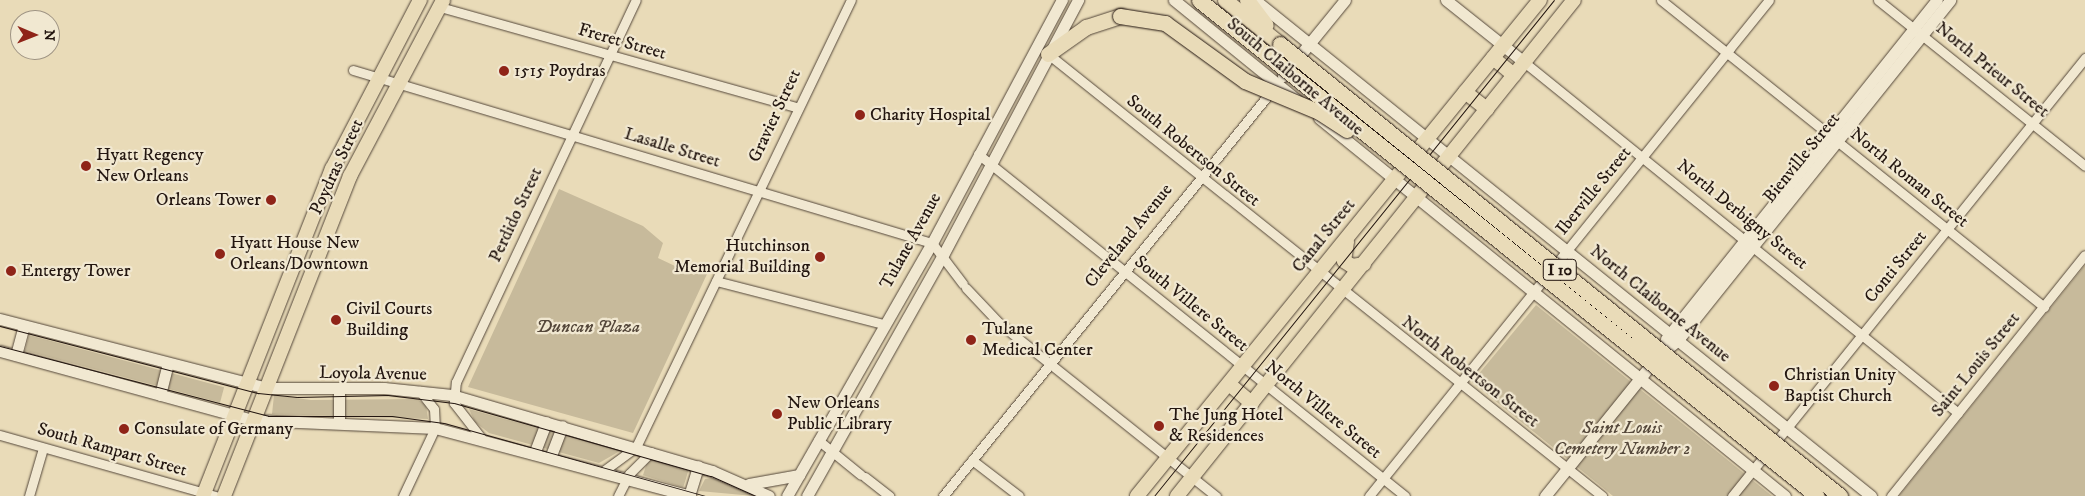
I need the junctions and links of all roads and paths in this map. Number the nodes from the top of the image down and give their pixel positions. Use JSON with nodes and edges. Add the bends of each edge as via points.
{"nodes":[{"id":1,"x":420,"y":0,"type":"edge"},
{"id":2,"x":636,"y":0,"type":"edge"},
{"id":3,"x":851,"y":0,"type":"edge"},
{"id":4,"x":1062,"y":0,"type":"edge"},
{"id":5,"x":1078,"y":0,"type":"edge"},
{"id":6,"x":1174,"y":0,"type":"edge"},
{"id":7,"x":1199,"y":0,"type":"edge"},
{"id":8,"x":1225,"y":0,"type":"edge"},
{"id":9,"x":1247,"y":0,"type":"edge"},
{"id":10,"x":1255,"y":0,"type":"edge"},
{"id":11,"x":1345,"y":0,"type":"edge"},
{"id":12,"x":1446,"y":0,"type":"edge"},
{"id":13,"x":1540,"y":0,"type":"edge"},
{"id":14,"x":1574,"y":0,"type":"edge"},
{"id":15,"x":1662,"y":0,"type":"edge"},
{"id":16,"x":1769,"y":0,"type":"edge"},
{"id":17,"x":1878,"y":0,"type":"edge"},
{"id":18,"x":1937,"y":0,"type":"edge"},
{"id":19,"x":1950,"y":0,"type":"edge"},
{"id":20,"x":441,"y":3,"type":"edge"},
{"id":21,"x":1918,"y":32,"type":"junction"},
{"id":22,"x":1280,"y":44,"type":"junction"},
{"id":23,"x":1308,"y":44,"type":"junction"},
{"id":24,"x":1503,"y":46,"type":"junction"},
{"id":25,"x":1727,"y":52,"type":"junction"},
{"id":26,"x":1048,"y":54,"type":"junction"},
{"id":27,"x":608,"y":56,"type":"junction"},
{"id":28,"x":1493,"y":58,"type":"junction"},
{"id":29,"x":2085,"y":58,"type":"edge"},
{"id":30,"x":1524,"y":62,"type":"junction"},
{"id":31,"x":353,"y":70,"type":"dead end"},
{"id":32,"x":1514,"y":75,"type":"junction"},
{"id":33,"x":378,"y":80,"type":"junction"},
{"id":34,"x":1278,"y":83,"type":"junction"},
{"id":35,"x":399,"y":87,"type":"junction"},
{"id":36,"x":1465,"y":92,"type":"junction"},
{"id":37,"x":796,"y":106,"type":"junction"},
{"id":38,"x":1487,"y":109,"type":"junction"},
{"id":39,"x":2032,"y":124,"type":"junction"},
{"id":40,"x":571,"y":135,"type":"junction"},
{"id":41,"x":1833,"y":138,"type":"junction"},
{"id":42,"x":1425,"y":140,"type":"junction"},
{"id":43,"x":978,"y":154,"type":"junction"},
{"id":44,"x":1449,"y":158,"type":"junction"},
{"id":45,"x":1642,"y":158,"type":"junction"},
{"id":46,"x":991,"y":165,"type":"junction"},
{"id":47,"x":2085,"y":166,"type":"edge"},
{"id":48,"x":1200,"y":178,"type":"junction"},
{"id":49,"x":1392,"y":181,"type":"junction"},
{"id":50,"x":758,"y":191,"type":"junction"},
{"id":51,"x":1415,"y":200,"type":"junction"},
{"id":52,"x":1947,"y":229,"type":"junction"},
{"id":53,"x":1349,"y":236,"type":"junction"},
{"id":54,"x":932,"y":242,"type":"junction"},
{"id":55,"x":1749,"y":244,"type":"junction"},
{"id":56,"x":302,"y":245,"type":"junction"},
{"id":57,"x":1511,"y":250,"type":"junction"},
{"id":58,"x":1567,"y":251,"type":"junction"},
{"id":59,"x":319,"y":252,"type":"junction"},
{"id":60,"x":944,"y":255,"type":"junction"},
{"id":61,"x":2085,"y":255,"type":"edge"},
{"id":62,"x":1364,"y":264,"type":"junction"},
{"id":63,"x":293,"y":269,"type":"junction"},
{"id":64,"x":1123,"y":270,"type":"junction"},
{"id":65,"x":1319,"y":272,"type":"junction"},
{"id":66,"x":310,"y":276,"type":"junction"},
{"id":67,"x":716,"y":280,"type":"junction"},
{"id":68,"x":1342,"y":291,"type":"junction"},
{"id":69,"x":1532,"y":293,"type":"junction"},
{"id":70,"x":2044,"y":307,"type":"junction"},
{"id":71,"x":0,"y":319,"type":"edge"},
{"id":72,"x":884,"y":324,"type":"junction"},
{"id":73,"x":24,"y":326,"type":"junction"},
{"id":74,"x":1862,"y":335,"type":"junction"},
{"id":75,"x":1673,"y":337,"type":"junction"},
{"id":76,"x":0,"y":350,"type":"edge"},
{"id":77,"x":16,"y":355,"type":"junction"},
{"id":78,"x":1050,"y":362,"type":"junction"},
{"id":79,"x":168,"y":364,"type":"junction"},
{"id":80,"x":1243,"y":366,"type":"junction"},
{"id":81,"x":1640,"y":379,"type":"junction"},
{"id":82,"x":246,"y":384,"type":"junction"},
{"id":83,"x":1229,"y":384,"type":"junction"},
{"id":84,"x":1458,"y":384,"type":"junction"},
{"id":85,"x":1266,"y":385,"type":"junction"},
{"id":86,"x":266,"y":388,"type":"junction"},
{"id":87,"x":338,"y":390,"type":"junction"},
{"id":88,"x":420,"y":391,"type":"junction"},
{"id":89,"x":160,"y":395,"type":"junction"},
{"id":90,"x":452,"y":395,"type":"junction"},
{"id":91,"x":1252,"y":403,"type":"junction"},
{"id":92,"x":1958,"y":413,"type":"junction"},
{"id":93,"x":234,"y":416,"type":"junction"},
{"id":94,"x":253,"y":420,"type":"junction"},
{"id":95,"x":546,"y":422,"type":"junction"},
{"id":96,"x":340,"y":423,"type":"junction"},
{"id":97,"x":562,"y":426,"type":"junction"},
{"id":98,"x":435,"y":428,"type":"junction"},
{"id":99,"x":1787,"y":428,"type":"junction"},
{"id":100,"x":0,"y":435,"type":"edge"},
{"id":101,"x":482,"y":439,"type":"junction"},
{"id":102,"x":818,"y":440,"type":"junction"},
{"id":103,"x":636,"y":447,"type":"junction"},
{"id":104,"x":43,"y":448,"type":"junction"},
{"id":105,"x":651,"y":452,"type":"junction"},
{"id":106,"x":834,"y":452,"type":"junction"},
{"id":107,"x":534,"y":454,"type":"junction"},
{"id":108,"x":1168,"y":456,"type":"junction"},
{"id":109,"x":550,"y":458,"type":"junction"},
{"id":110,"x":972,"y":460,"type":"junction"},
{"id":111,"x":698,"y":466,"type":"junction"},
{"id":112,"x":1568,"y":468,"type":"junction"},
{"id":113,"x":1753,"y":470,"type":"junction"},
{"id":114,"x":602,"y":472,"type":"junction"},
{"id":115,"x":798,"y":475,"type":"junction"},
{"id":116,"x":1193,"y":476,"type":"junction"},
{"id":117,"x":1382,"y":478,"type":"junction"},
{"id":118,"x":626,"y":479,"type":"junction"},
{"id":119,"x":749,"y":484,"type":"junction"},
{"id":120,"x":208,"y":495,"type":"edge"},
{"id":121,"x":29,"y":496,"type":"edge"},
{"id":122,"x":224,"y":496,"type":"edge"},
{"id":123,"x":403,"y":496,"type":"edge"},
{"id":124,"x":618,"y":496,"type":"edge"},
{"id":125,"x":689,"y":496,"type":"edge"},
{"id":126,"x":769,"y":496,"type":"edge"},
{"id":127,"x":787,"y":496,"type":"edge"},
{"id":128,"x":807,"y":496,"type":"edge"},
{"id":129,"x":888,"y":496,"type":"edge"},
{"id":130,"x":943,"y":496,"type":"edge"},
{"id":131,"x":1019,"y":496,"type":"edge"},
{"id":132,"x":1137,"y":496,"type":"edge"},
{"id":133,"x":1177,"y":496,"type":"edge"},
{"id":134,"x":1216,"y":496,"type":"edge"},
{"id":135,"x":1369,"y":496,"type":"edge"},
{"id":136,"x":1405,"y":496,"type":"edge"},
{"id":137,"x":1545,"y":496,"type":"edge"},
{"id":138,"x":1602,"y":496,"type":"edge"},
{"id":139,"x":1732,"y":496,"type":"edge"},
{"id":140,"x":1785,"y":496,"type":"edge"},
{"id":141,"x":1817,"y":496,"type":"edge"},
{"id":142,"x":1840,"y":496,"type":"edge"},
{"id":143,"x":1871,"y":496,"type":"edge"},
{"id":144,"x":1891,"y":496,"type":"edge"}],
"edges":[{"from":1,"to":33,"type":"main road","name":"Poydras Street"},
{"from":2,"to":27,"type":"street","name":"Perdido Street"},
{"from":3,"to":37,"type":"street","name":"Gravier Street"},
{"from":4,"to":43,"type":"main road","name":"Tulane Avenue"},
{"from":5,"to":26,"type":"main road","name":"Tulane Avenue"},
{"from":6,"to":34,"type":"main road","name":"South Claiborne Avenue"},
{"from":7,"to":57,"type":"highway","number":"I 10","bridge":true},
{"from":8,"to":22,"type":"highway","number":"I 10"},
{"from":9,"to":22,"type":"highway"},
{"from":10,"to":23,"type":"main road","name":"South Claiborne Avenue"},
{"from":11,"to":23,"type":"main road","name":"Cleveland Avenue"},
{"from":12,"to":24,"type":"main road","name":"North Derbigny Street"},
{"from":13,"to":24,"type":"main road","name":"Canal Street"},
{"from":14,"to":30,"type":"main road"},
{"from":15,"to":25,"type":"street","name":"North Roman Street"},
{"from":16,"to":25,"type":"street","name":"Iberville Street"},
{"from":17,"to":21,"type":"street","name":"North Prieur Street"},
{"from":18,"to":21,"type":"main road","name":"Bienville Street"},
{"from":19,"to":21,"type":"main road","name":"Bienville Street"},
{"from":20,"to":27,"type":"street","name":"Freret Street"},
{"from":20,"to":35,"type":"main road","name":"Poydras Street"},
{"from":21,"to":39,"type":"street","name":"North Prieur Street"},
{"from":21,"to":41,"type":"main road","name":"Bienville Street"},
{"from":22,"to":142,"type":"highway","number":"I 10","bridge":true},
{"from":23,"to":34,"type":"main road","name":"Cleveland Avenue"},
{"from":23,"to":42,"type":"main road","name":"South Claiborne Avenue"},
{"from":24,"to":28,"type":"main road","name":"Canal Street"},
{"from":24,"to":30,"type":"main road","name":"North Derbigny Street"},
{"from":25,"to":41,"type":"street","name":"North Roman Street"},
{"from":25,"to":45,"type":"street","name":"Iberville Street"},
{"from":26,"to":46,"type":"main road","name":"Tulane Avenue"},
{"from":26,"to":48,"type":"street","name":"South Robertson Street"},
{"from":26,"to":57,"type":"highway","bridge":true,"via":[[1086,27],[1120,16],[1165,23],[1245,81],[1330,118]]},
{"from":27,"to":37,"type":"street","name":"Freret Street"},
{"from":27,"to":40,"type":"street","name":"Perdido Street"},
{"from":28,"to":32,"type":"main road"},
{"from":28,"to":36,"type":"main road","name":"Canal Street"},
{"from":29,"to":39,"type":"street","name":"Conti Street"},
{"from":30,"to":32,"type":"main road"},
{"from":30,"to":45,"type":"street","name":"North Derbigny Street"},
{"from":31,"to":33,"type":"street","name":"Lasalle Street"},
{"from":32,"to":38,"type":"main road"},
{"from":33,"to":35,"type":"street","name":"Lasalle Street"},
{"from":33,"to":56,"type":"main road","name":"Poydras Street","via":[[332,170]]},
{"from":34,"to":48,"type":"street","name":"Cleveland Avenue"},
{"from":34,"to":49,"type":"main road","name":"South Claiborne Avenue"},
{"from":35,"to":40,"type":"street","name":"Lasalle Street"},
{"from":35,"to":59,"type":"main road","name":"Poydras Street","via":[[350,176]]},
{"from":36,"to":38,"type":"main road"},
{"from":36,"to":42,"type":"main road","name":"Canal Street"},
{"from":37,"to":50,"type":"street","name":"Gravier Street"},
{"from":38,"to":44,"type":"main road"},
{"from":39,"to":47,"type":"street","name":"North Prieur Street"},
{"from":39,"to":52,"type":"street","name":"Conti Street"},
{"from":40,"to":50,"type":"street","name":"Lasalle Street"},
{"from":40,"to":90,"type":"street","name":"Perdido Street"},
{"from":41,"to":52,"type":"street","name":"North Roman Street"},
{"from":41,"to":55,"type":"main road","name":"Bienville Street"},
{"from":42,"to":44,"type":"main road","name":"North Claiborne Avenue"},
{"from":42,"to":49,"type":"main road","name":"Canal Street"},
{"from":43,"to":46,"type":"street","name":"South Villere Street"},
{"from":43,"to":54,"type":"main road","name":"Tulane Avenue"},
{"from":44,"to":51,"type":"main road"},
{"from":44,"to":58,"type":"main road","name":"North Claiborne Avenue"},
{"from":45,"to":55,"type":"street","name":"North Derbigny Street"},
{"from":45,"to":58,"type":"street","name":"Iberville Street"},
{"from":46,"to":60,"type":"main road","name":"Tulane Avenue"},
{"from":46,"to":64,"type":"street","name":"South Villere Street"},
{"from":48,"to":64,"type":"street","name":"Cleveland Avenue"},
{"from":48,"to":65,"type":"street","name":"South Robertson Street"},
{"from":49,"to":51,"type":"main road"},
{"from":49,"to":53,"type":"main road","name":"Canal Street"},
{"from":50,"to":54,"type":"street","name":"Lasalle Street"},
{"from":50,"to":67,"type":"street","name":"Gravier Street"},
{"from":51,"to":62,"type":"main road"},
{"from":51,"to":69,"type":"main road"},
{"from":52,"to":70,"type":"street","name":"North Roman Street"},
{"from":52,"to":74,"type":"street","name":"Conti Street"},
{"from":53,"to":62,"type":"main road","via":[[1344,261],[1352,266]]},
{"from":53,"to":65,"type":"main road","name":"Canal Street"},
{"from":54,"to":60,"type":"street"},
{"from":54,"to":72,"type":"main road","name":"Tulane Avenue"},
{"from":55,"to":74,"type":"street","name":"North Derbigny Street"},
{"from":55,"to":75,"type":"main road","name":"Bienville Street"},
{"from":56,"to":59,"type":"main road"},
{"from":56,"to":63,"type":"main road","name":"Poydras Street"},
{"from":57,"to":141,"type":"highway","number":"I 10","bridge":true},
{"from":58,"to":69,"type":"street","name":"Iberville Street"},
{"from":58,"to":75,"type":"main road","name":"North Claiborne Avenue"},
{"from":59,"to":66,"type":"main road","name":"Poydras Street"},
{"from":60,"to":78,"type":"street","via":[[964,286],[999,323]]},
{"from":60,"to":106,"type":"main road","name":"Tulane Avenue"},
{"from":61,"to":70,"type":"street","name":"Saint Louis Street"},
{"from":62,"to":68,"type":"main road"},
{"from":63,"to":66,"type":"main road"},
{"from":63,"to":82,"type":"main road","name":"Poydras Street"},
{"from":64,"to":78,"type":"street","name":"Cleveland Avenue"},
{"from":64,"to":80,"type":"street","name":"South Villere Street"},
{"from":65,"to":68,"type":"street","name":"South Robertson Street"},
{"from":65,"to":80,"type":"main road","name":"Canal Street"},
{"from":66,"to":86,"type":"main road","name":"Poydras Street"},
{"from":67,"to":72,"type":"street"},
{"from":67,"to":103,"type":"street","name":"Gravier Street"},
{"from":68,"to":84,"type":"street","name":"North Robertson Street"},
{"from":68,"to":85,"type":"main road"},
{"from":69,"to":81,"type":"main road"},
{"from":69,"to":84,"type":"street","name":"Iberville Street"},
{"from":70,"to":92,"type":"street","name":"Saint Louis Street"},
{"from":71,"to":73,"type":"main road","name":"Loyola Avenue"},
{"from":72,"to":102,"type":"main road","name":"Tulane Avenue"},
{"from":73,"to":77,"type":"main road"},
{"from":73,"to":79,"type":"main road","name":"Loyola Avenue"},
{"from":74,"to":92,"type":"street","name":"North Derbigny Street"},
{"from":74,"to":99,"type":"street","name":"Conti Street"},
{"from":75,"to":81,"type":"main road","name":"Bienville Street"},
{"from":75,"to":99,"type":"main road","name":"North Claiborne Avenue"},
{"from":76,"to":77,"type":"main road"},
{"from":77,"to":89,"type":"main road"},
{"from":78,"to":108,"type":"street"},
{"from":78,"to":110,"type":"street","name":"Cleveland Avenue"},
{"from":79,"to":82,"type":"main road","name":"Loyola Avenue"},
{"from":79,"to":89,"type":"main road"},
{"from":80,"to":83,"type":"main road","name":"Canal Street"},
{"from":80,"to":85,"type":"street","name":"North Villere Street"},
{"from":81,"to":112,"type":"main road","name":"Bienville Street"},
{"from":81,"to":113,"type":"main road"},
{"from":82,"to":86,"type":"main road","name":"Loyola Avenue"},
{"from":82,"to":93,"type":"main road","name":"Poydras Street"},
{"from":83,"to":91,"type":"main road"},
{"from":83,"to":108,"type":"main road","name":"Canal Street"},
{"from":84,"to":112,"type":"street","name":"North Robertson Street"},
{"from":84,"to":117,"type":"street","name":"Iberville Street"},
{"from":85,"to":91,"type":"main road"},
{"from":85,"to":117,"type":"street","name":"North Villere Street"},
{"from":86,"to":87,"type":"main road","name":"Loyola Avenue"},
{"from":86,"to":94,"type":"main road","name":"Poydras Street"},
{"from":87,"to":88,"type":"main road","name":"Loyola Avenue"},
{"from":87,"to":96,"type":"main road"},
{"from":88,"to":90,"type":"main road","name":"Loyola Avenue"},
{"from":88,"to":98,"type":"street","via":[[434,409]]},
{"from":89,"to":93,"type":"main road"},
{"from":90,"to":95,"type":"main road","name":"Loyola Avenue"},
{"from":90,"to":101,"type":"street","via":[[460,413]]},
{"from":91,"to":116,"type":"main road"},
{"from":92,"to":144,"type":"street","name":"Saint Louis Street"},
{"from":93,"to":94,"type":"main road"},
{"from":93,"to":120,"type":"main road","name":"Poydras Street"},
{"from":94,"to":96,"type":"main road"},
{"from":94,"to":122,"type":"main road","name":"Poydras Street"},
{"from":95,"to":97,"type":"main road","name":"Loyola Avenue"},
{"from":95,"to":107,"type":"main road"},
{"from":96,"to":98,"type":"main road"},
{"from":97,"to":103,"type":"main road","name":"Loyola Avenue"},
{"from":97,"to":109,"type":"main road"},
{"from":98,"to":101,"type":"main road"},
{"from":98,"to":123,"type":"street"},
{"from":99,"to":113,"type":"street","name":"Conti Street"},
{"from":99,"to":143,"type":"main road","name":"North Claiborne Avenue"},
{"from":100,"to":104,"type":"street","name":"South Rampart Street"},
{"from":101,"to":107,"type":"main road"},
{"from":102,"to":106,"type":"street"},
{"from":102,"to":115,"type":"main road","name":"Tulane Avenue"},
{"from":103,"to":105,"type":"main road","name":"Loyola Avenue"},
{"from":103,"to":114,"type":"street","name":"Gravier Street"},
{"from":104,"to":120,"type":"street","name":"South Rampart Street"},
{"from":104,"to":121,"type":"street"},
{"from":105,"to":111,"type":"main road","name":"Loyola Avenue"},
{"from":105,"to":118,"type":"street"},
{"from":106,"to":128,"type":"main road","name":"Tulane Avenue"},
{"from":106,"to":129,"type":"street"},
{"from":107,"to":109,"type":"main road"},
{"from":108,"to":116,"type":"street"},
{"from":108,"to":132,"type":"main road","name":"Canal Street"},
{"from":109,"to":114,"type":"main road"},
{"from":110,"to":130,"type":"street","name":"Cleveland Avenue"},
{"from":110,"to":131,"type":"street"},
{"from":111,"to":119,"type":"main road","name":"Loyola Avenue"},
{"from":111,"to":125,"type":"main road"},
{"from":112,"to":137,"type":"main road","name":"Bienville Street"},
{"from":112,"to":138,"type":"street","name":"North Robertson Street"},
{"from":113,"to":139,"type":"street","name":"Conti Street"},
{"from":113,"to":140,"type":"main road"},
{"from":114,"to":118,"type":"main road"},
{"from":115,"to":119,"type":"main road"},
{"from":115,"to":127,"type":"main road","name":"Tulane Avenue"},
{"from":116,"to":133,"type":"main road"},
{"from":116,"to":134,"type":"street"},
{"from":117,"to":135,"type":"street","name":"Iberville Street"},
{"from":117,"to":136,"type":"street","name":"North Villere Street"},
{"from":118,"to":124,"type":"street"},
{"from":118,"to":125,"type":"main road"},
{"from":119,"to":126,"type":"main road","name":"Loyola Avenue"}]}
